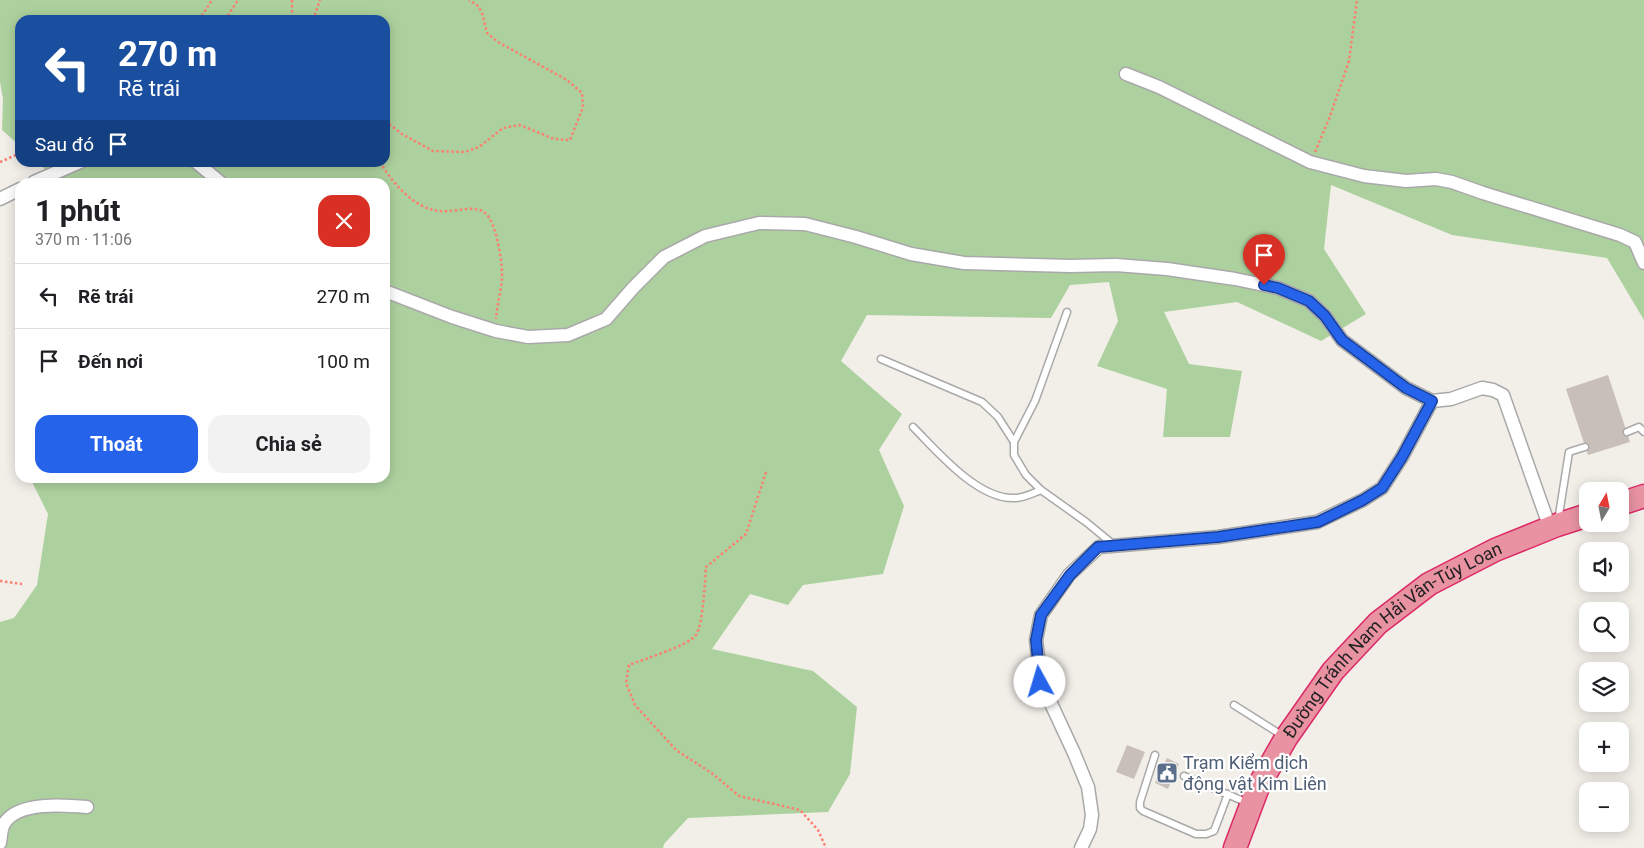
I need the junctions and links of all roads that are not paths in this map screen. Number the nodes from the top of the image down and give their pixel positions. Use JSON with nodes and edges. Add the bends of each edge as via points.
{"nodes":[{"id":1,"x":1126,"y":74,"type":"dead end"},
{"id":2,"x":68,"y":167,"type":"edge"},
{"id":3,"x":202,"y":167,"type":"edge"},
{"id":4,"x":43,"y":178,"type":"edge"},
{"id":5,"x":215,"y":178,"type":"edge"},
{"id":6,"x":15,"y":192,"type":"edge"},
{"id":7,"x":0,"y":199,"type":"edge"},
{"id":8,"x":1644,"y":263,"type":"edge"},
{"id":9,"x":390,"y":293,"type":"edge"},
{"id":10,"x":1066,"y":312,"type":"dead end"},
{"id":11,"x":881,"y":358,"type":"dead end"},
{"id":12,"x":1432,"y":401,"type":"junction"},
{"id":13,"x":913,"y":427,"type":"dead end"},
{"id":14,"x":1627,"y":432,"type":"dead end"},
{"id":15,"x":1644,"y":432,"type":"edge"},
{"id":16,"x":1014,"y":442,"type":"junction"},
{"id":17,"x":1585,"y":446,"type":"dead end"},
{"id":18,"x":1041,"y":490,"type":"junction"},
{"id":19,"x":1644,"y":496,"type":"edge"},
{"id":20,"x":1629,"y":501,"type":"edge"},
{"id":21,"x":1579,"y":518,"type":"edge"},
{"id":22,"x":1553,"y":526,"type":"junction"},
{"id":23,"x":1114,"y":545,"type":"junction"},
{"id":24,"x":1234,"y":704,"type":"dead end"},
{"id":25,"x":1286,"y":738,"type":"junction"},
{"id":26,"x":1155,"y":755,"type":"dead end"},
{"id":27,"x":1184,"y":776,"type":"dead end"},
{"id":28,"x":1228,"y":794,"type":"junction"},
{"id":29,"x":1252,"y":804,"type":"junction"},
{"id":30,"x":87,"y":807,"type":"dead end"},
{"id":31,"x":0,"y":846,"type":"edge"},
{"id":32,"x":1081,"y":848,"type":"edge"},
{"id":33,"x":1235,"y":848,"type":"edge"}],
"edges":[{"from":1,"to":8,"type":"street","via":[[1159,87],[1310,162],[1364,176],[1452,182],[1620,235],[1635,242]]},
{"from":2,"to":4,"type":"street"},
{"from":3,"to":5,"type":"street"},
{"from":6,"to":7,"type":"street"},
{"from":9,"to":12,"type":"street","via":[[496,331],[528,337],[568,335],[606,319],[664,256],[705,236],[758,223],[806,224],[911,254],[964,263],[1116,265],[1235,279],[1278,288],[1309,301],[1325,316],[1342,340],[1406,388]]},
{"from":10,"to":16,"type":"lane","via":[[1035,401]]},
{"from":11,"to":16,"type":"lane","via":[[982,402],[998,417]]},
{"from":12,"to":22,"type":"street","via":[[1451,399],[1482,388],[1503,395]]},
{"from":12,"to":23,"type":"street","via":[[1382,488],[1318,522],[1218,537]]},
{"from":13,"to":18,"type":"lane","via":[[951,465],[987,492],[999,497],[1018,498]]},
{"from":14,"to":15,"type":"lane","via":[[1639,427]]},
{"from":16,"to":18,"type":"lane","via":[[1016,460]]},
{"from":17,"to":22,"type":"lane","via":[[1569,452]]},
{"from":18,"to":23,"type":"lane"},
{"from":19,"to":20,"type":"highway"},
{"from":21,"to":22,"type":"highway","name":"Đường Tránh Nam Hải Vân-Túy Loan"},
{"from":22,"to":25,"type":"highway","name":"Đường Tránh Nam Hải Vân-Túy Loan","via":[[1495,550],[1428,584],[1378,623],[1333,671]]},
{"from":23,"to":32,"type":"street","via":[[1098,547],[1070,575],[1041,615],[1036,640],[1040,682],[1088,788],[1092,815]]},
{"from":24,"to":25,"type":"lane"},
{"from":25,"to":29,"type":"highway","name":"Đường Tránh Nam Hải Vân-Túy Loan"},
{"from":26,"to":28,"type":"lane","via":[[1140,802],[1143,812],[1196,834],[1206,834],[1214,831]]},
{"from":27,"to":28,"type":"lane"},
{"from":28,"to":29,"type":"lane"},
{"from":29,"to":33,"type":"highway","name":"Đường Tránh Nam Hải Vân-Túy Loan"},
{"from":30,"to":31,"type":"street","via":[[45,806],[25,810],[8,818],[3,825]]}]}
